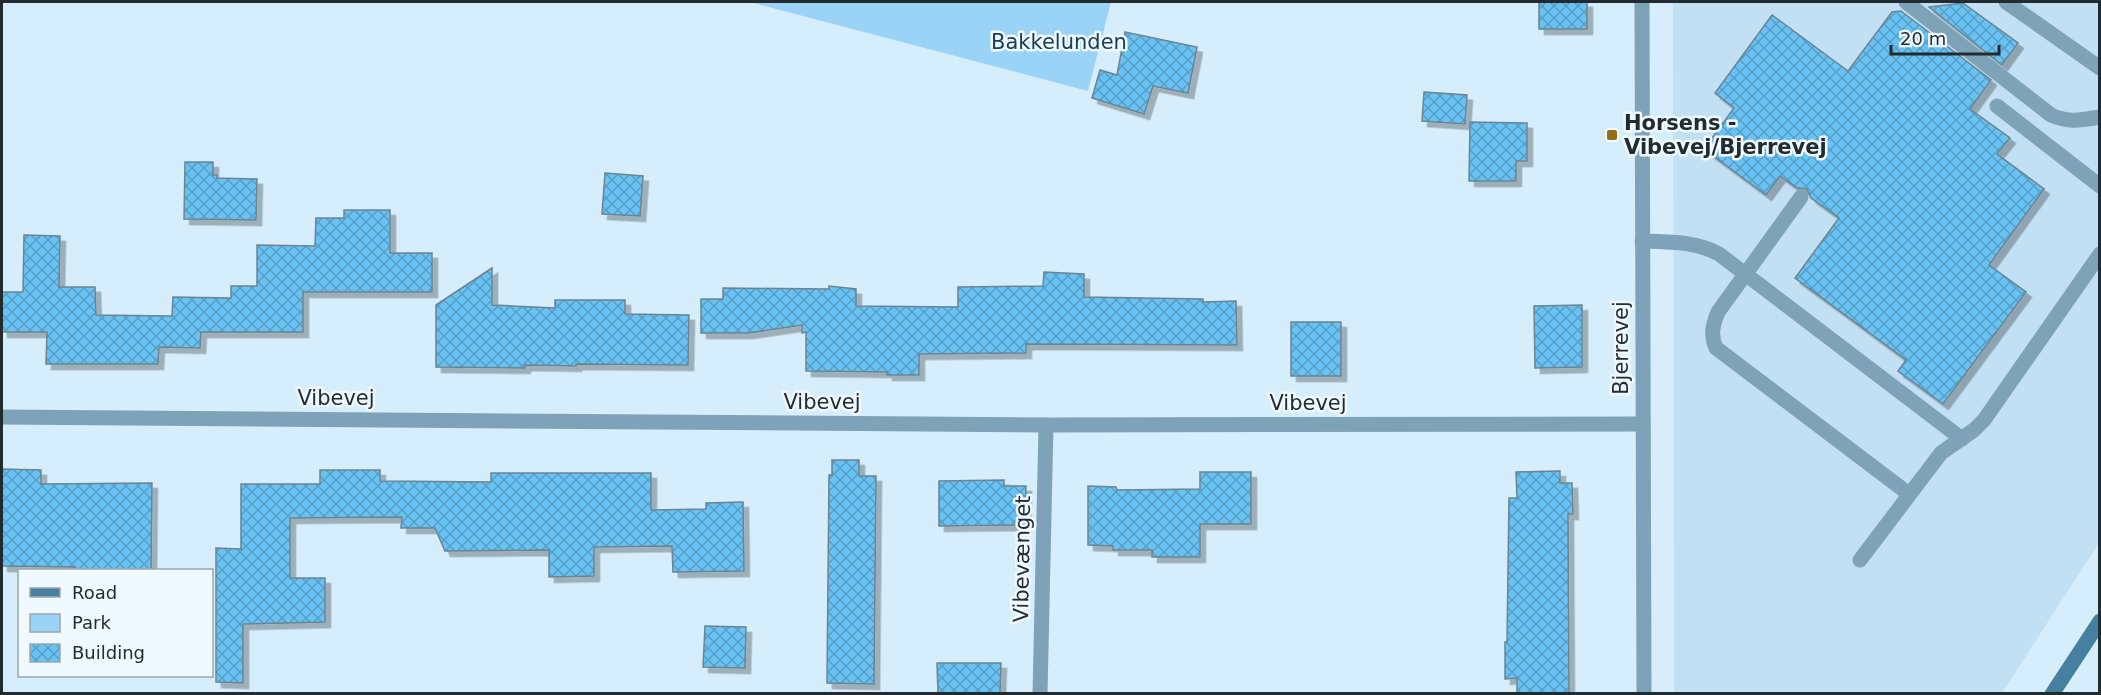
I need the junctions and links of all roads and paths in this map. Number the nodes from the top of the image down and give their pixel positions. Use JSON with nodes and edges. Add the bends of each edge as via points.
{"nodes":[{"id":1,"x":1642,"y":2,"type":"edge"},
{"id":2,"x":1905,"y":2,"type":"edge"},
{"id":3,"x":2006,"y":2,"type":"edge"},
{"id":4,"x":2100,"y":68,"type":"edge"},
{"id":5,"x":1997,"y":106,"type":"dead end"},
{"id":6,"x":2100,"y":117,"type":"edge"},
{"id":7,"x":2098,"y":183,"type":"edge"},
{"id":8,"x":1801,"y":197,"type":"dead end"},
{"id":9,"x":1642,"y":241,"type":"junction"},
{"id":10,"x":2100,"y":254,"type":"edge"},
{"id":11,"x":1744,"y":274,"type":"junction"},
{"id":12,"x":2,"y":417,"type":"edge"},
{"id":13,"x":1643,"y":424,"type":"junction"},
{"id":14,"x":1046,"y":425,"type":"junction"},
{"id":15,"x":1962,"y":439,"type":"junction"},
{"id":16,"x":1909,"y":494,"type":"junction"},
{"id":17,"x":1860,"y":560,"type":"dead end"},
{"id":18,"x":2100,"y":621,"type":"edge"},
{"id":19,"x":1040,"y":693,"type":"edge"},
{"id":20,"x":1644,"y":693,"type":"edge"},
{"id":21,"x":2052,"y":693,"type":"edge"}],
"edges":[{"from":1,"to":9,"type":"street","name":"Bjerrevej"},
{"from":2,"to":6,"type":"street","via":[[2051,115],[2075,121]]},
{"from":3,"to":4,"type":"street"},
{"from":5,"to":7,"type":"street"},
{"from":8,"to":11,"type":"street"},
{"from":9,"to":11,"type":"street","via":[[1705,247]]},
{"from":9,"to":13,"type":"street","name":"Bjerrevej"},
{"from":10,"to":15,"type":"street","via":[[1984,420]]},
{"from":11,"to":15,"type":"street"},
{"from":11,"to":16,"type":"street","via":[[1715,320],[1716,348]]},
{"from":12,"to":14,"type":"street","name":"Vibevej"},
{"from":13,"to":14,"type":"street","name":"Vibevej"},
{"from":13,"to":20,"type":"street","name":"Bjerrevej"},
{"from":14,"to":19,"type":"street","name":"Vibevænget"},
{"from":15,"to":16,"type":"street","via":[[1941,453]]},
{"from":16,"to":17,"type":"street"},
{"from":18,"to":21,"type":"street"}]}
